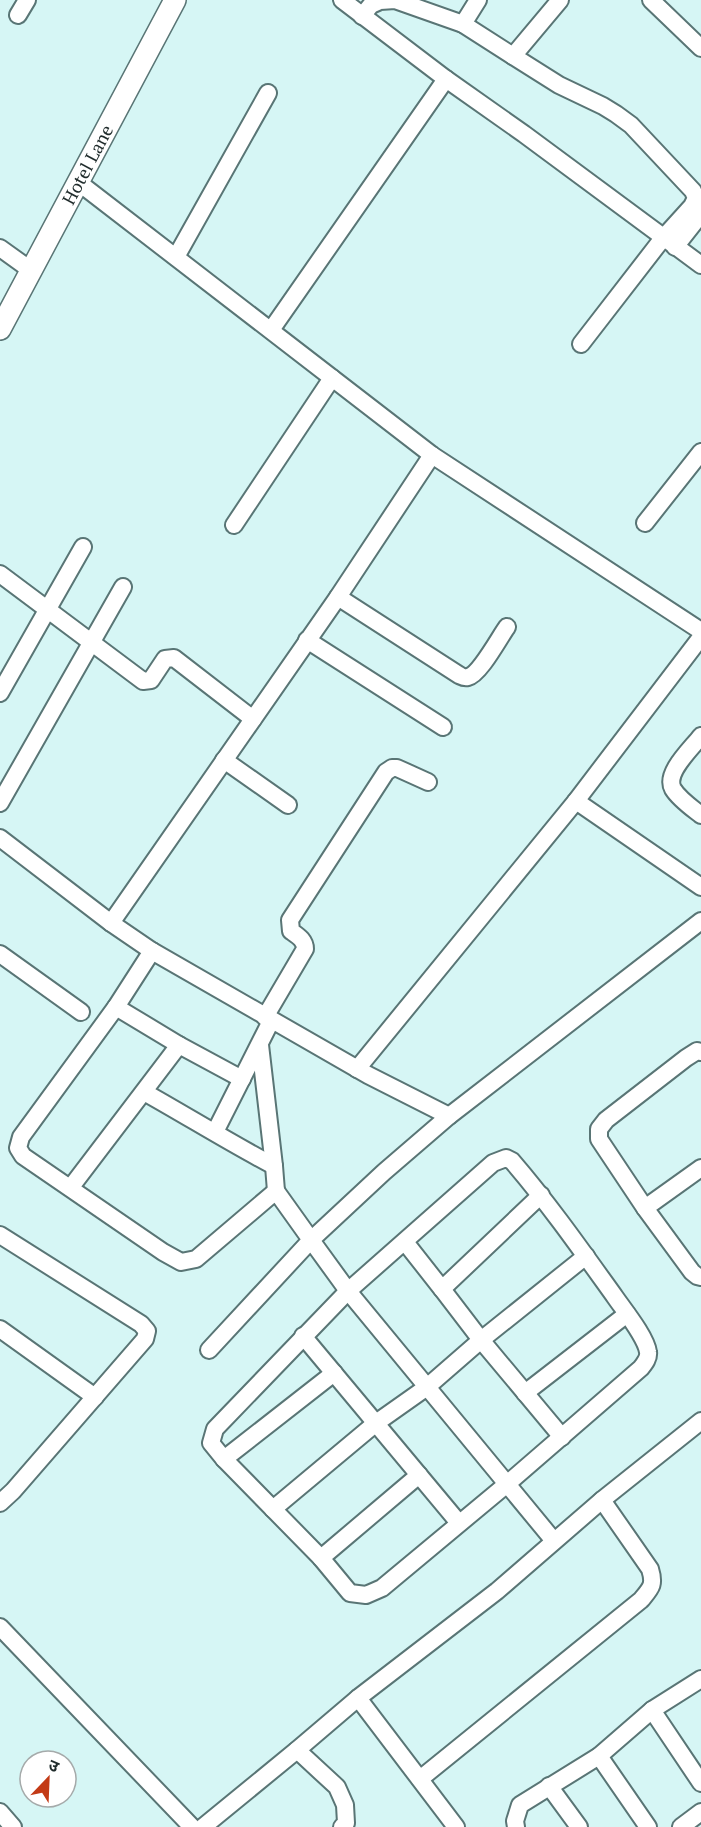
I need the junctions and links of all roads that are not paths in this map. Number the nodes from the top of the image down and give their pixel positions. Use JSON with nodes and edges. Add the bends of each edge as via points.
{"nodes":[{"id":1,"x":27,"y":0,"type":"edge"},
{"id":2,"x":175,"y":0,"type":"edge"},
{"id":3,"x":342,"y":0,"type":"edge"},
{"id":4,"x":478,"y":0,"type":"edge"},
{"id":5,"x":560,"y":0,"type":"edge"},
{"id":6,"x":651,"y":0,"type":"edge"},
{"id":7,"x":18,"y":15,"type":"dead end"},
{"id":8,"x":362,"y":16,"type":"junction"},
{"id":9,"x":463,"y":24,"type":"junction"},
{"id":10,"x":701,"y":48,"type":"edge"},
{"id":11,"x":513,"y":56,"type":"junction"},
{"id":12,"x":446,"y":79,"type":"junction"},
{"id":13,"x":268,"y":93,"type":"dead end"},
{"id":14,"x":78,"y":182,"type":"junction"},
{"id":15,"x":701,"y":214,"type":"edge"},
{"id":16,"x":669,"y":242,"type":"junction"},
{"id":17,"x":176,"y":257,"type":"junction"},
{"id":18,"x":16,"y":259,"type":"edge"},
{"id":19,"x":701,"y":265,"type":"edge"},
{"id":20,"x":0,"y":329,"type":"edge"},
{"id":21,"x":271,"y":330,"type":"junction"},
{"id":22,"x":581,"y":344,"type":"dead end"},
{"id":23,"x":332,"y":378,"type":"junction"},
{"id":24,"x":701,"y":452,"type":"edge"},
{"id":25,"x":432,"y":454,"type":"junction"},
{"id":26,"x":645,"y":523,"type":"dead end"},
{"id":27,"x":234,"y":525,"type":"dead end"},
{"id":28,"x":83,"y":546,"type":"dead end"},
{"id":29,"x":0,"y":574,"type":"edge"},
{"id":30,"x":123,"y":586,"type":"dead end"},
{"id":31,"x":338,"y":597,"type":"junction"},
{"id":32,"x":48,"y":610,"type":"junction"},
{"id":33,"x":507,"y":627,"type":"dead end"},
{"id":34,"x":701,"y":631,"type":"edge"},
{"id":35,"x":701,"y":637,"type":"edge"},
{"id":36,"x":307,"y":640,"type":"junction"},
{"id":37,"x":90,"y":642,"type":"junction"},
{"id":38,"x":0,"y":693,"type":"edge"},
{"id":39,"x":253,"y":719,"type":"junction"},
{"id":40,"x":443,"y":727,"type":"dead end"},
{"id":41,"x":701,"y":736,"type":"edge"},
{"id":42,"x":224,"y":760,"type":"junction"},
{"id":43,"x":428,"y":783,"type":"dead end"},
{"id":44,"x":576,"y":801,"type":"junction"},
{"id":45,"x":0,"y":803,"type":"edge"},
{"id":46,"x":288,"y":805,"type":"dead end"},
{"id":47,"x":701,"y":815,"type":"edge"},
{"id":48,"x":0,"y":838,"type":"edge"},
{"id":49,"x":701,"y":887,"type":"edge"},
{"id":50,"x":701,"y":921,"type":"edge"},
{"id":51,"x":111,"y":923,"type":"junction"},
{"id":52,"x":152,"y":951,"type":"junction"},
{"id":53,"x":0,"y":954,"type":"edge"},
{"id":54,"x":116,"y":1007,"type":"junction"},
{"id":55,"x":81,"y":1012,"type":"dead end"},
{"id":56,"x":268,"y":1019,"type":"junction"},
{"id":57,"x":179,"y":1045,"type":"junction"},
{"id":58,"x":260,"y":1045,"type":"junction"},
{"id":59,"x":701,"y":1052,"type":"edge"},
{"id":60,"x":357,"y":1069,"type":"junction"},
{"id":61,"x":242,"y":1079,"type":"junction"},
{"id":62,"x":144,"y":1092,"type":"junction"},
{"id":63,"x":449,"y":1116,"type":"junction"},
{"id":64,"x":215,"y":1132,"type":"junction"},
{"id":65,"x":274,"y":1166,"type":"junction"},
{"id":66,"x":701,"y":1168,"type":"edge"},
{"id":67,"x":71,"y":1187,"type":"junction"},
{"id":68,"x":276,"y":1191,"type":"junction"},
{"id":69,"x":541,"y":1195,"type":"junction"},
{"id":70,"x":645,"y":1208,"type":"junction"},
{"id":71,"x":0,"y":1235,"type":"edge"},
{"id":72,"x":311,"y":1240,"type":"junction"},
{"id":73,"x":405,"y":1242,"type":"junction"},
{"id":74,"x":586,"y":1256,"type":"junction"},
{"id":75,"x":701,"y":1277,"type":"edge"},
{"id":76,"x":442,"y":1289,"type":"junction"},
{"id":77,"x":348,"y":1291,"type":"junction"},
{"id":78,"x":627,"y":1314,"type":"junction"},
{"id":79,"x":0,"y":1329,"type":"edge"},
{"id":80,"x":303,"y":1336,"type":"junction"},
{"id":81,"x":481,"y":1341,"type":"junction"},
{"id":82,"x":209,"y":1350,"type":"dead end"},
{"id":83,"x":334,"y":1373,"type":"junction"},
{"id":84,"x":427,"y":1387,"type":"junction"},
{"id":85,"x":525,"y":1392,"type":"junction"},
{"id":86,"x":95,"y":1396,"type":"junction"},
{"id":87,"x":701,"y":1422,"type":"edge"},
{"id":88,"x":376,"y":1424,"type":"junction"},
{"id":89,"x":562,"y":1437,"type":"junction"},
{"id":90,"x":224,"y":1460,"type":"junction"},
{"id":91,"x":418,"y":1475,"type":"junction"},
{"id":92,"x":507,"y":1484,"type":"junction"},
{"id":93,"x":6,"y":1486,"type":"edge"},
{"id":94,"x":602,"y":1500,"type":"junction"},
{"id":95,"x":0,"y":1503,"type":"edge"},
{"id":96,"x":273,"y":1509,"type":"junction"},
{"id":97,"x":459,"y":1523,"type":"junction"},
{"id":98,"x":554,"y":1541,"type":"junction"},
{"id":99,"x":321,"y":1558,"type":"junction"},
{"id":100,"x":0,"y":1627,"type":"edge"},
{"id":101,"x":700,"y":1682,"type":"edge"},
{"id":102,"x":358,"y":1698,"type":"junction"},
{"id":103,"x":652,"y":1710,"type":"junction"},
{"id":104,"x":297,"y":1750,"type":"junction"},
{"id":105,"x":599,"y":1756,"type":"junction"},
{"id":106,"x":420,"y":1779,"type":"junction"},
{"id":107,"x":701,"y":1783,"type":"edge"},
{"id":108,"x":549,"y":1786,"type":"junction"},
{"id":109,"x":0,"y":1812,"type":"edge"},
{"id":110,"x":701,"y":1812,"type":"edge"},
{"id":111,"x":13,"y":1827,"type":"edge"},
{"id":112,"x":192,"y":1827,"type":"edge"},
{"id":113,"x":203,"y":1827,"type":"edge"},
{"id":114,"x":342,"y":1827,"type":"edge"},
{"id":115,"x":456,"y":1827,"type":"edge"},
{"id":116,"x":516,"y":1827,"type":"edge"},
{"id":117,"x":579,"y":1827,"type":"edge"},
{"id":118,"x":648,"y":1827,"type":"edge"},
{"id":119,"x":681,"y":1827,"type":"edge"}],
"edges":[{"from":1,"to":7,"type":"street"},
{"from":2,"to":14,"type":"street","name":"Hotel Lane"},
{"from":3,"to":8,"type":"street"},
{"from":4,"to":9,"type":"street"},
{"from":5,"to":11,"type":"street"},
{"from":6,"to":10,"type":"street"},
{"from":8,"to":9,"type":"street","via":[[371,5],[395,0]]},
{"from":8,"to":12,"type":"street"},
{"from":9,"to":11,"type":"street"},
{"from":11,"to":16,"type":"street","via":[[631,125],[693,191],[696,198]]},
{"from":12,"to":16,"type":"street"},
{"from":12,"to":21,"type":"street"},
{"from":13,"to":17,"type":"street"},
{"from":14,"to":17,"type":"street"},
{"from":14,"to":18,"type":"street","name":"Hotel Lane"},
{"from":15,"to":16,"type":"street"},
{"from":16,"to":19,"type":"street"},
{"from":16,"to":22,"type":"street"},
{"from":17,"to":21,"type":"street"},
{"from":18,"to":20,"type":"street","name":"Hotel Lane"},
{"from":21,"to":23,"type":"street"},
{"from":23,"to":25,"type":"street"},
{"from":23,"to":27,"type":"street"},
{"from":24,"to":26,"type":"street"},
{"from":25,"to":31,"type":"street"},
{"from":25,"to":34,"type":"street"},
{"from":28,"to":32,"type":"street"},
{"from":29,"to":32,"type":"street"},
{"from":30,"to":37,"type":"street"},
{"from":31,"to":33,"type":"street","via":[[466,677],[479,669]]},
{"from":31,"to":36,"type":"street"},
{"from":32,"to":37,"type":"street"},
{"from":32,"to":38,"type":"street"},
{"from":35,"to":44,"type":"street"},
{"from":36,"to":39,"type":"street"},
{"from":36,"to":40,"type":"street"},
{"from":37,"to":39,"type":"street","via":[[144,681],[151,681],[165,659],[174,658]]},
{"from":37,"to":45,"type":"street"},
{"from":39,"to":42,"type":"street"},
{"from":41,"to":47,"type":"street","via":[[671,779],[672,787]]},
{"from":42,"to":46,"type":"street"},
{"from":42,"to":51,"type":"street"},
{"from":43,"to":56,"type":"street","via":[[397,768],[386,772],[290,920],[291,931],[303,940],[305,949]]},
{"from":44,"to":49,"type":"street"},
{"from":44,"to":60,"type":"street"},
{"from":48,"to":51,"type":"street"},
{"from":50,"to":63,"type":"street"},
{"from":51,"to":52,"type":"street"},
{"from":52,"to":54,"type":"street"},
{"from":52,"to":56,"type":"street"},
{"from":53,"to":55,"type":"street"},
{"from":54,"to":57,"type":"street"},
{"from":54,"to":67,"type":"street","via":[[21,1137],[18,1148],[23,1156]]},
{"from":56,"to":58,"type":"street"},
{"from":56,"to":60,"type":"street"},
{"from":57,"to":61,"type":"street"},
{"from":57,"to":62,"type":"street"},
{"from":58,"to":61,"type":"street"},
{"from":58,"to":65,"type":"street"},
{"from":59,"to":70,"type":"street","via":[[686,1058],[599,1129],[599,1139]]},
{"from":60,"to":63,"type":"street"},
{"from":61,"to":64,"type":"street"},
{"from":62,"to":64,"type":"street"},
{"from":62,"to":67,"type":"street"},
{"from":63,"to":72,"type":"street"},
{"from":64,"to":65,"type":"street"},
{"from":65,"to":68,"type":"street"},
{"from":66,"to":70,"type":"street"},
{"from":67,"to":68,"type":"street","via":[[181,1262],[196,1259]]},
{"from":68,"to":72,"type":"street"},
{"from":69,"to":73,"type":"street","via":[[512,1161],[498,1160]]},
{"from":69,"to":74,"type":"street"},
{"from":69,"to":76,"type":"street"},
{"from":70,"to":75,"type":"street","via":[[692,1272]]},
{"from":71,"to":86,"type":"street","via":[[147,1331],[145,1339]]},
{"from":72,"to":77,"type":"street"},
{"from":72,"to":82,"type":"street"},
{"from":73,"to":76,"type":"street"},
{"from":73,"to":77,"type":"street"},
{"from":74,"to":78,"type":"street"},
{"from":74,"to":81,"type":"street"},
{"from":76,"to":81,"type":"street"},
{"from":77,"to":80,"type":"street"},
{"from":77,"to":84,"type":"street"},
{"from":78,"to":85,"type":"street"},
{"from":78,"to":89,"type":"street","via":[[645,1342],[647,1361]]},
{"from":79,"to":86,"type":"street"},
{"from":80,"to":83,"type":"street"},
{"from":80,"to":90,"type":"street","via":[[215,1430],[211,1443]]},
{"from":81,"to":84,"type":"street"},
{"from":81,"to":85,"type":"street"},
{"from":83,"to":88,"type":"street"},
{"from":83,"to":90,"type":"street"},
{"from":84,"to":88,"type":"street"},
{"from":84,"to":92,"type":"street"},
{"from":85,"to":89,"type":"street"},
{"from":86,"to":93,"type":"street"},
{"from":87,"to":94,"type":"street"},
{"from":88,"to":91,"type":"street"},
{"from":88,"to":96,"type":"street"},
{"from":89,"to":92,"type":"street"},
{"from":90,"to":96,"type":"street"},
{"from":91,"to":97,"type":"street"},
{"from":91,"to":99,"type":"street"},
{"from":92,"to":97,"type":"street"},
{"from":92,"to":98,"type":"street"},
{"from":93,"to":95,"type":"street"},
{"from":94,"to":98,"type":"street"},
{"from":94,"to":106,"type":"street","via":[[650,1569],[652,1587],[641,1600]]},
{"from":96,"to":99,"type":"street"},
{"from":97,"to":99,"type":"street","via":[[382,1588],[366,1595],[350,1593]]},
{"from":98,"to":102,"type":"street","via":[[497,1591]]},
{"from":100,"to":112,"type":"street"},
{"from":101,"to":103,"type":"street"},
{"from":102,"to":104,"type":"street"},
{"from":102,"to":106,"type":"street"},
{"from":103,"to":105,"type":"street"},
{"from":103,"to":107,"type":"street"},
{"from":104,"to":113,"type":"street"},
{"from":104,"to":114,"type":"street","via":[[337,1787],[345,1805],[346,1822]]},
{"from":105,"to":108,"type":"street"},
{"from":105,"to":118,"type":"street"},
{"from":106,"to":115,"type":"street"},
{"from":108,"to":116,"type":"street","via":[[520,1805]]},
{"from":108,"to":117,"type":"street"},
{"from":109,"to":111,"type":"street"},
{"from":110,"to":119,"type":"street"}]}
